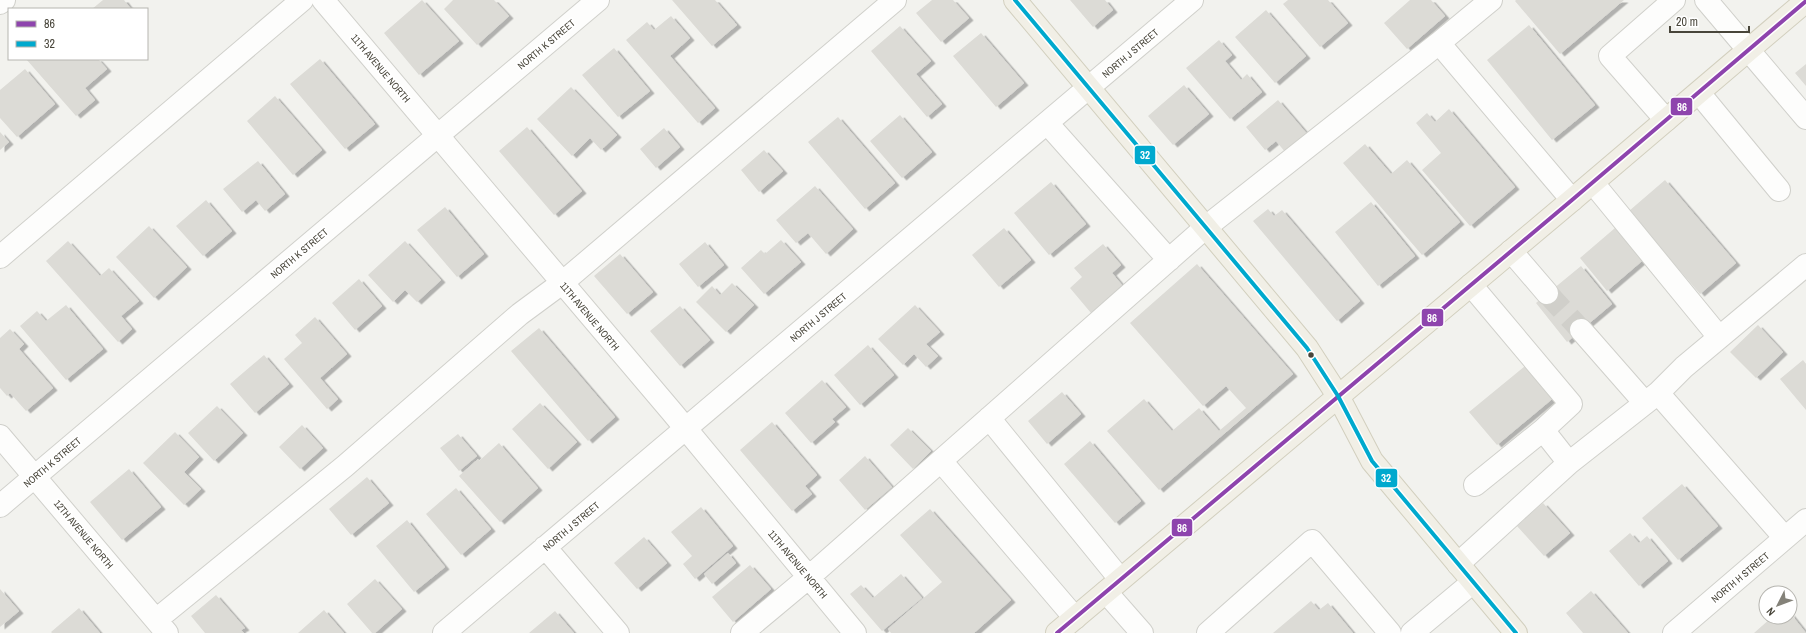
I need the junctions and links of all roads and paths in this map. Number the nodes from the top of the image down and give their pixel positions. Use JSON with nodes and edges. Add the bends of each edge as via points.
{"nodes":[{"id":1,"x":4,"y":0,"type":"edge"},
{"id":2,"x":302,"y":0,"type":"edge"},
{"id":3,"x":323,"y":0,"type":"edge"},
{"id":4,"x":598,"y":0,"type":"edge"},
{"id":5,"x":895,"y":0,"type":"edge"},
{"id":6,"x":1015,"y":0,"type":"edge"},
{"id":7,"x":1192,"y":0,"type":"edge"},
{"id":8,"x":1491,"y":0,"type":"edge"},
{"id":9,"x":1674,"y":0,"type":"edge"},
{"id":10,"x":1706,"y":0,"type":"edge"},
{"id":11,"x":1806,"y":1,"type":"edge"},
{"id":12,"x":0,"y":3,"type":"edge"},
{"id":13,"x":1439,"y":43,"type":"junction"},
{"id":14,"x":1748,"y":50,"type":"junction"},
{"id":15,"x":1089,"y":88,"type":"junction"},
{"id":16,"x":1699,"y":92,"type":"junction"},
{"id":17,"x":1806,"y":118,"type":"edge"},
{"id":18,"x":1666,"y":120,"type":"junction"},
{"id":19,"x":1046,"y":123,"type":"junction"},
{"id":20,"x":438,"y":136,"type":"junction"},
{"id":21,"x":1593,"y":183,"type":"junction"},
{"id":22,"x":1779,"y":190,"type":"dead end"},
{"id":23,"x":1572,"y":200,"type":"junction"},
{"id":24,"x":1206,"y":227,"type":"junction"},
{"id":25,"x":1511,"y":251,"type":"junction"},
{"id":26,"x":0,"y":257,"type":"edge"},
{"id":27,"x":1169,"y":260,"type":"junction"},
{"id":28,"x":1806,"y":265,"type":"edge"},
{"id":29,"x":562,"y":283,"type":"junction"},
{"id":30,"x":1472,"y":285,"type":"junction"},
{"id":31,"x":1547,"y":293,"type":"tunnel mouth"},
{"id":32,"x":1581,"y":330,"type":"tunnel mouth"},
{"id":33,"x":1719,"y":337,"type":"junction"},
{"id":34,"x":1338,"y":396,"type":"junction"},
{"id":35,"x":1652,"y":398,"type":"junction"},
{"id":36,"x":989,"y":418,"type":"junction"},
{"id":37,"x":686,"y":429,"type":"junction"},
{"id":38,"x":1543,"y":430,"type":"junction"},
{"id":39,"x":0,"y":436,"type":"edge"},
{"id":40,"x":941,"y":461,"type":"junction"},
{"id":41,"x":1569,"y":463,"type":"junction"},
{"id":42,"x":35,"y":476,"type":"junction"},
{"id":43,"x":1475,"y":485,"type":"dead end"},
{"id":44,"x":0,"y":506,"type":"edge"},
{"id":45,"x":1806,"y":520,"type":"edge"},
{"id":46,"x":1785,"y":538,"type":"junction"},
{"id":47,"x":545,"y":548,"type":"junction"},
{"id":48,"x":1458,"y":564,"type":"junction"},
{"id":49,"x":809,"y":577,"type":"junction"},
{"id":50,"x":1473,"y":582,"type":"junction"},
{"id":51,"x":1113,"y":585,"type":"junction"},
{"id":52,"x":1075,"y":618,"type":"junction"},
{"id":53,"x":158,"y":628,"type":"edge"},
{"id":54,"x":444,"y":633,"type":"edge"},
{"id":55,"x":618,"y":633,"type":"edge"},
{"id":56,"x":742,"y":633,"type":"edge"},
{"id":57,"x":855,"y":633,"type":"edge"},
{"id":58,"x":1057,"y":633,"type":"edge"},
{"id":59,"x":1142,"y":633,"type":"edge"},
{"id":60,"x":1208,"y":633,"type":"edge"},
{"id":61,"x":1390,"y":633,"type":"edge"},
{"id":62,"x":1412,"y":633,"type":"edge"},
{"id":63,"x":1516,"y":633,"type":"edge"},
{"id":64,"x":1674,"y":633,"type":"edge"}],
"edges":[{"from":1,"to":12,"type":"street"},
{"from":2,"to":26,"type":"street"},
{"from":3,"to":20,"type":"street","name":"11TH AVENUE NORTH"},
{"from":4,"to":20,"type":"street","name":"NORTH K STREET"},
{"from":5,"to":29,"type":"street"},
{"from":6,"to":15,"type":"main road"},
{"from":7,"to":15,"type":"street","name":"NORTH J STREET"},
{"from":8,"to":13,"type":"street"},
{"from":9,"to":18,"type":"street","via":[[1610,56]]},
{"from":10,"to":14,"type":"street"},
{"from":11,"to":14,"type":"main road"},
{"from":13,"to":23,"type":"street"},
{"from":13,"to":24,"type":"street"},
{"from":14,"to":16,"type":"main road"},
{"from":14,"to":17,"type":"street"},
{"from":15,"to":19,"type":"street","name":"NORTH J STREET"},
{"from":15,"to":24,"type":"main road"},
{"from":16,"to":18,"type":"main road"},
{"from":16,"to":22,"type":"street"},
{"from":18,"to":21,"type":"main road"},
{"from":19,"to":27,"type":"street"},
{"from":19,"to":37,"type":"street","name":"NORTH J STREET"},
{"from":20,"to":29,"type":"street","name":"11TH AVENUE NORTH"},
{"from":20,"to":42,"type":"street","name":"NORTH K STREET"},
{"from":21,"to":23,"type":"main road"},
{"from":21,"to":33,"type":"street"},
{"from":23,"to":25,"type":"main road"},
{"from":24,"to":27,"type":"street"},
{"from":24,"to":34,"type":"main road","via":[[1307,348]]},
{"from":25,"to":30,"type":"main road"},
{"from":25,"to":31,"type":"street"},
{"from":27,"to":36,"type":"street"},
{"from":28,"to":33,"type":"street"},
{"from":29,"to":37,"type":"street","name":"11TH AVENUE NORTH"},
{"from":29,"to":53,"type":"street","via":[[520,314]]},
{"from":30,"to":34,"type":"main road"},
{"from":30,"to":38,"type":"street","via":[[1571,404]]},
{"from":32,"to":35,"type":"street"},
{"from":33,"to":35,"type":"street","via":[[1684,366]]},
{"from":34,"to":48,"type":"main road","via":[[1372,461]]},
{"from":34,"to":51,"type":"main road"},
{"from":35,"to":41,"type":"street"},
{"from":35,"to":46,"type":"street"},
{"from":36,"to":40,"type":"street"},
{"from":36,"to":51,"type":"street"},
{"from":37,"to":47,"type":"street","name":"NORTH J STREET"},
{"from":37,"to":49,"type":"street","name":"11TH AVENUE NORTH"},
{"from":38,"to":41,"type":"street"},
{"from":38,"to":43,"type":"street"},
{"from":39,"to":42,"type":"street","name":"12TH AVENUE NORTH"},
{"from":40,"to":49,"type":"street"},
{"from":40,"to":52,"type":"street"},
{"from":41,"to":48,"type":"street"},
{"from":42,"to":44,"type":"street","name":"NORTH K STREET"},
{"from":42,"to":53,"type":"street","name":"12TH AVENUE NORTH"},
{"from":45,"to":46,"type":"street","name":"NORTH H STREET"},
{"from":46,"to":64,"type":"street","name":"NORTH H STREET"},
{"from":47,"to":54,"type":"street","name":"NORTH J STREET"},
{"from":47,"to":55,"type":"street"},
{"from":48,"to":50,"type":"main road"},
{"from":49,"to":56,"type":"street"},
{"from":49,"to":57,"type":"street","name":"11TH AVENUE NORTH"},
{"from":50,"to":62,"type":"street"},
{"from":50,"to":63,"type":"main road"},
{"from":51,"to":52,"type":"main road"},
{"from":51,"to":59,"type":"street"},
{"from":52,"to":58,"type":"main road"},
{"from":60,"to":61,"type":"street","via":[[1312,541]]}]}
